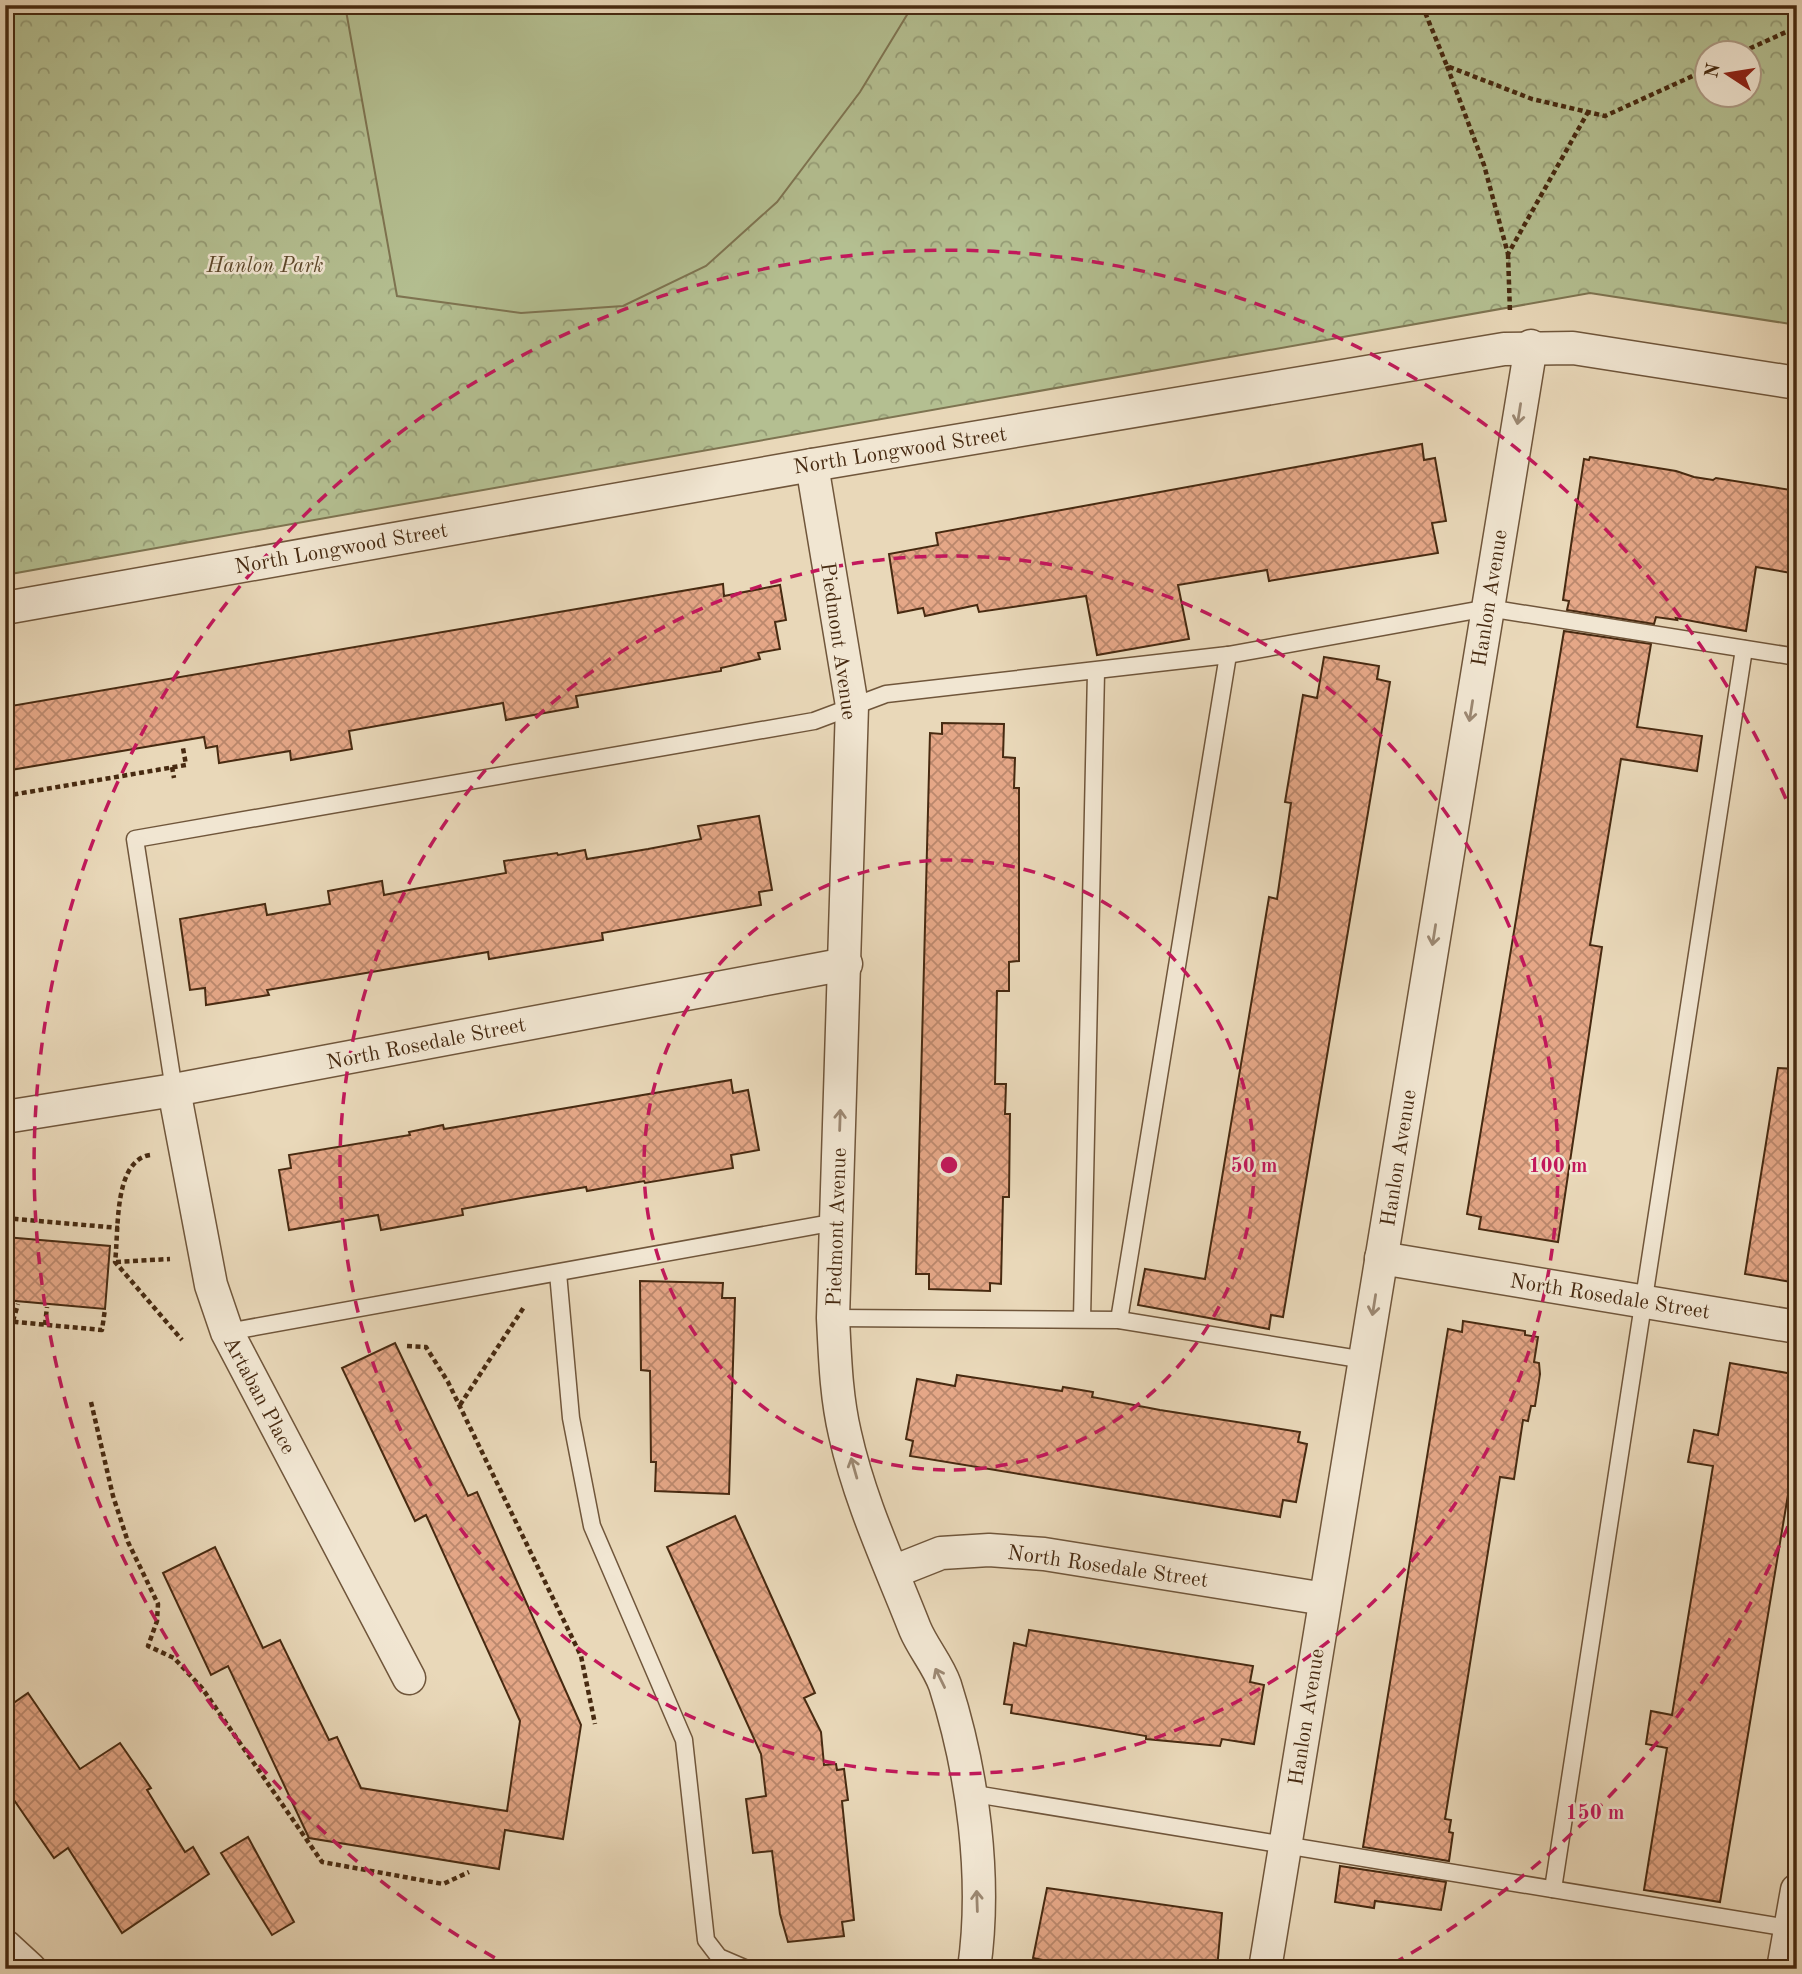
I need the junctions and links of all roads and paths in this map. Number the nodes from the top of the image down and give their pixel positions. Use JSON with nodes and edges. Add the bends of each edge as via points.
{"nodes":[{"id":1,"x":1422,"y":5,"type":"edge"},
{"id":2,"x":1797,"y":27,"type":"edge"},
{"id":3,"x":1764,"y":42,"type":"edge"},
{"id":4,"x":1447,"y":66,"type":"junction"},
{"id":5,"x":1694,"y":75,"type":"edge"},
{"id":6,"x":1588,"y":112,"type":"junction"},
{"id":7,"x":1508,"y":254,"type":"junction"},
{"id":8,"x":1510,"y":318,"type":"dead end"},
{"id":9,"x":1531,"y":346,"type":"junction"},
{"id":10,"x":1797,"y":383,"type":"edge"},
{"id":11,"x":811,"y":465,"type":"junction"},
{"id":12,"x":5,"y":608,"type":"edge"},
{"id":13,"x":1488,"y":608,"type":"junction"},
{"id":14,"x":1744,"y":649,"type":"junction"},
{"id":15,"x":1228,"y":655,"type":"junction"},
{"id":16,"x":1797,"y":657,"type":"edge"},
{"id":17,"x":1096,"y":672,"type":"junction"},
{"id":18,"x":852,"y":706,"type":"junction"},
{"id":19,"x":183,"y":748,"type":"dead end"},
{"id":20,"x":172,"y":767,"type":"junction"},
{"id":21,"x":174,"y":778,"type":"dead end"},
{"id":22,"x":5,"y":796,"type":"edge"},
{"id":23,"x":8,"y":888,"type":"dead end"},
{"id":24,"x":5,"y":922,"type":"edge"},
{"id":25,"x":846,"y":964,"type":"junction"},
{"id":26,"x":174,"y":1090,"type":"junction"},
{"id":27,"x":5,"y":1117,"type":"edge"},
{"id":28,"x":154,"y":1154,"type":"dead end"},
{"id":29,"x":5,"y":1218,"type":"edge"},
{"id":30,"x":836,"y":1222,"type":"junction"},
{"id":31,"x":119,"y":1228,"type":"junction"},
{"id":32,"x":1381,"y":1258,"type":"junction"},
{"id":33,"x":175,"y":1259,"type":"dead end"},
{"id":34,"x":115,"y":1262,"type":"junction"},
{"id":35,"x":558,"y":1273,"type":"junction"},
{"id":36,"x":1644,"y":1301,"type":"junction"},
{"id":37,"x":8,"y":1303,"type":"dead end"},
{"id":38,"x":18,"y":1304,"type":"dead end"},
{"id":39,"x":525,"y":1306,"type":"dead end"},
{"id":40,"x":47,"y":1307,"type":"dead end"},
{"id":41,"x":105,"y":1309,"type":"dead end"},
{"id":42,"x":833,"y":1318,"type":"junction"},
{"id":43,"x":1082,"y":1319,"type":"junction"},
{"id":44,"x":1119,"y":1320,"type":"junction"},
{"id":45,"x":5,"y":1321,"type":"edge"},
{"id":46,"x":13,"y":1322,"type":"junction"},
{"id":47,"x":45,"y":1325,"type":"junction"},
{"id":48,"x":1797,"y":1327,"type":"edge"},
{"id":49,"x":227,"y":1332,"type":"junction"},
{"id":50,"x":182,"y":1340,"type":"dead end"},
{"id":51,"x":407,"y":1346,"type":"dead end"},
{"id":52,"x":1365,"y":1360,"type":"junction"},
{"id":53,"x":91,"y":1402,"type":"dead end"},
{"id":54,"x":459,"y":1406,"type":"junction"},
{"id":55,"x":893,"y":1572,"type":"junction"},
{"id":56,"x":1325,"y":1598,"type":"junction"},
{"id":57,"x":409,"y":1678,"type":"dead end"},
{"id":58,"x":595,"y":1724,"type":"dead end"},
{"id":59,"x":969,"y":1793,"type":"junction"},
{"id":60,"x":1285,"y":1846,"type":"junction"},
{"id":61,"x":469,"y":1872,"type":"dead end"},
{"id":62,"x":1553,"y":1889,"type":"junction"},
{"id":63,"x":1797,"y":1890,"type":"edge"},
{"id":64,"x":1793,"y":1929,"type":"edge"},
{"id":65,"x":5,"y":1946,"type":"edge"},
{"id":66,"x":30,"y":1969,"type":"edge"},
{"id":67,"x":747,"y":1969,"type":"edge"},
{"id":68,"x":974,"y":1969,"type":"edge"},
{"id":69,"x":1265,"y":1969,"type":"edge"},
{"id":70,"x":1783,"y":1969,"type":"edge"}],
"edges":[{"from":1,"to":4,"type":"path"},
{"from":2,"to":3,"type":"path"},
{"from":4,"to":6,"type":"path","via":[[1532,99]]},
{"from":4,"to":7,"type":"path","via":[[1484,165]]},
{"from":5,"to":6,"type":"path","via":[[1605,116]]},
{"from":6,"to":7,"type":"path"},
{"from":7,"to":8,"type":"path"},
{"from":9,"to":10,"type":"street","name":"North Longwood Street","via":[[1617,353]]},
{"from":9,"to":11,"type":"street","name":"North Longwood Street"},
{"from":9,"to":13,"type":"street","name":"Hanlon Avenue","one_way":true},
{"from":11,"to":12,"type":"street","name":"North Longwood Street"},
{"from":11,"to":18,"type":"street","name":"Piedmont Avenue"},
{"from":13,"to":14,"type":"lane"},
{"from":13,"to":15,"type":"lane"},
{"from":13,"to":32,"type":"street","name":"Hanlon Avenue","one_way":true},
{"from":14,"to":16,"type":"lane"},
{"from":14,"to":36,"type":"lane"},
{"from":15,"to":17,"type":"lane"},
{"from":15,"to":44,"type":"lane"},
{"from":17,"to":18,"type":"lane","via":[[886,694]]},
{"from":17,"to":43,"type":"lane"},
{"from":18,"to":25,"type":"street","name":"Piedmont Avenue"},
{"from":18,"to":26,"type":"lane","via":[[814,721],[135,839]]},
{"from":19,"to":20,"type":"path","via":[[186,765]]},
{"from":20,"to":21,"type":"path"},
{"from":20,"to":22,"type":"path"},
{"from":23,"to":24,"type":"path","via":[[12,920]]},
{"from":25,"to":26,"type":"street","name":"North Rosedale Street"},
{"from":30,"to":25,"type":"street","name":"Piedmont Avenue","one_way":true},
{"from":26,"to":27,"type":"street","name":"North Rosedale Street"},
{"from":26,"to":49,"type":"street","name":"Artaban Place","via":[[211,1285]]},
{"from":28,"to":31,"type":"path","via":[[136,1159],[128,1167]]},
{"from":29,"to":31,"type":"path"},
{"from":30,"to":35,"type":"lane"},
{"from":30,"to":42,"type":"street","name":"Piedmont Avenue"},
{"from":31,"to":34,"type":"path"},
{"from":32,"to":36,"type":"street","name":"North Rosedale Street"},
{"from":32,"to":52,"type":"street","name":"Hanlon Avenue","one_way":true},
{"from":33,"to":34,"type":"path"},
{"from":34,"to":50,"type":"path"},
{"from":35,"to":49,"type":"lane"},
{"from":35,"to":67,"type":"lane","via":[[571,1418],[592,1526],[684,1740],[706,1940],[719,1957]]},
{"from":36,"to":48,"type":"street","name":"North Rosedale Street"},
{"from":36,"to":62,"type":"lane"},
{"from":37,"to":46,"type":"path"},
{"from":38,"to":46,"type":"path"},
{"from":39,"to":54,"type":"path"},
{"from":40,"to":47,"type":"path"},
{"from":41,"to":47,"type":"path","via":[[102,1330]]},
{"from":42,"to":43,"type":"lane"},
{"from":55,"to":42,"type":"street","name":"Piedmont Avenue","one_way":true,"via":[[863,1500],[845,1434]]},
{"from":43,"to":44,"type":"lane"},
{"from":44,"to":52,"type":"lane"},
{"from":45,"to":46,"type":"path"},
{"from":46,"to":47,"type":"path"},
{"from":49,"to":57,"type":"street","name":"Artaban Place"},
{"from":51,"to":54,"type":"path","via":[[426,1347]]},
{"from":52,"to":56,"type":"street","name":"Hanlon Avenue"},
{"from":53,"to":61,"type":"path","via":[[128,1542],[158,1604],[148,1646],[174,1658],[202,1688],[322,1862],[443,1885]]},
{"from":54,"to":58,"type":"path","via":[[581,1656]]},
{"from":55,"to":56,"type":"street","name":"North Rosedale Street","via":[[941,1553],[989,1550],[1044,1554]]},
{"from":59,"to":55,"type":"street","name":"Piedmont Avenue","one_way":true,"via":[[944,1682],[920,1640]]},
{"from":56,"to":60,"type":"street","name":"Hanlon Avenue"},
{"from":59,"to":60,"type":"lane"},
{"from":68,"to":59,"type":"street","name":"Piedmont Avenue","one_way":true,"via":[[976,1857]]},
{"from":60,"to":62,"type":"lane"},
{"from":60,"to":69,"type":"street","name":"Hanlon Avenue"},
{"from":62,"to":64,"type":"lane"},
{"from":63,"to":64,"type":"street"},
{"from":64,"to":70,"type":"street"},
{"from":65,"to":66,"type":"street"}]}
